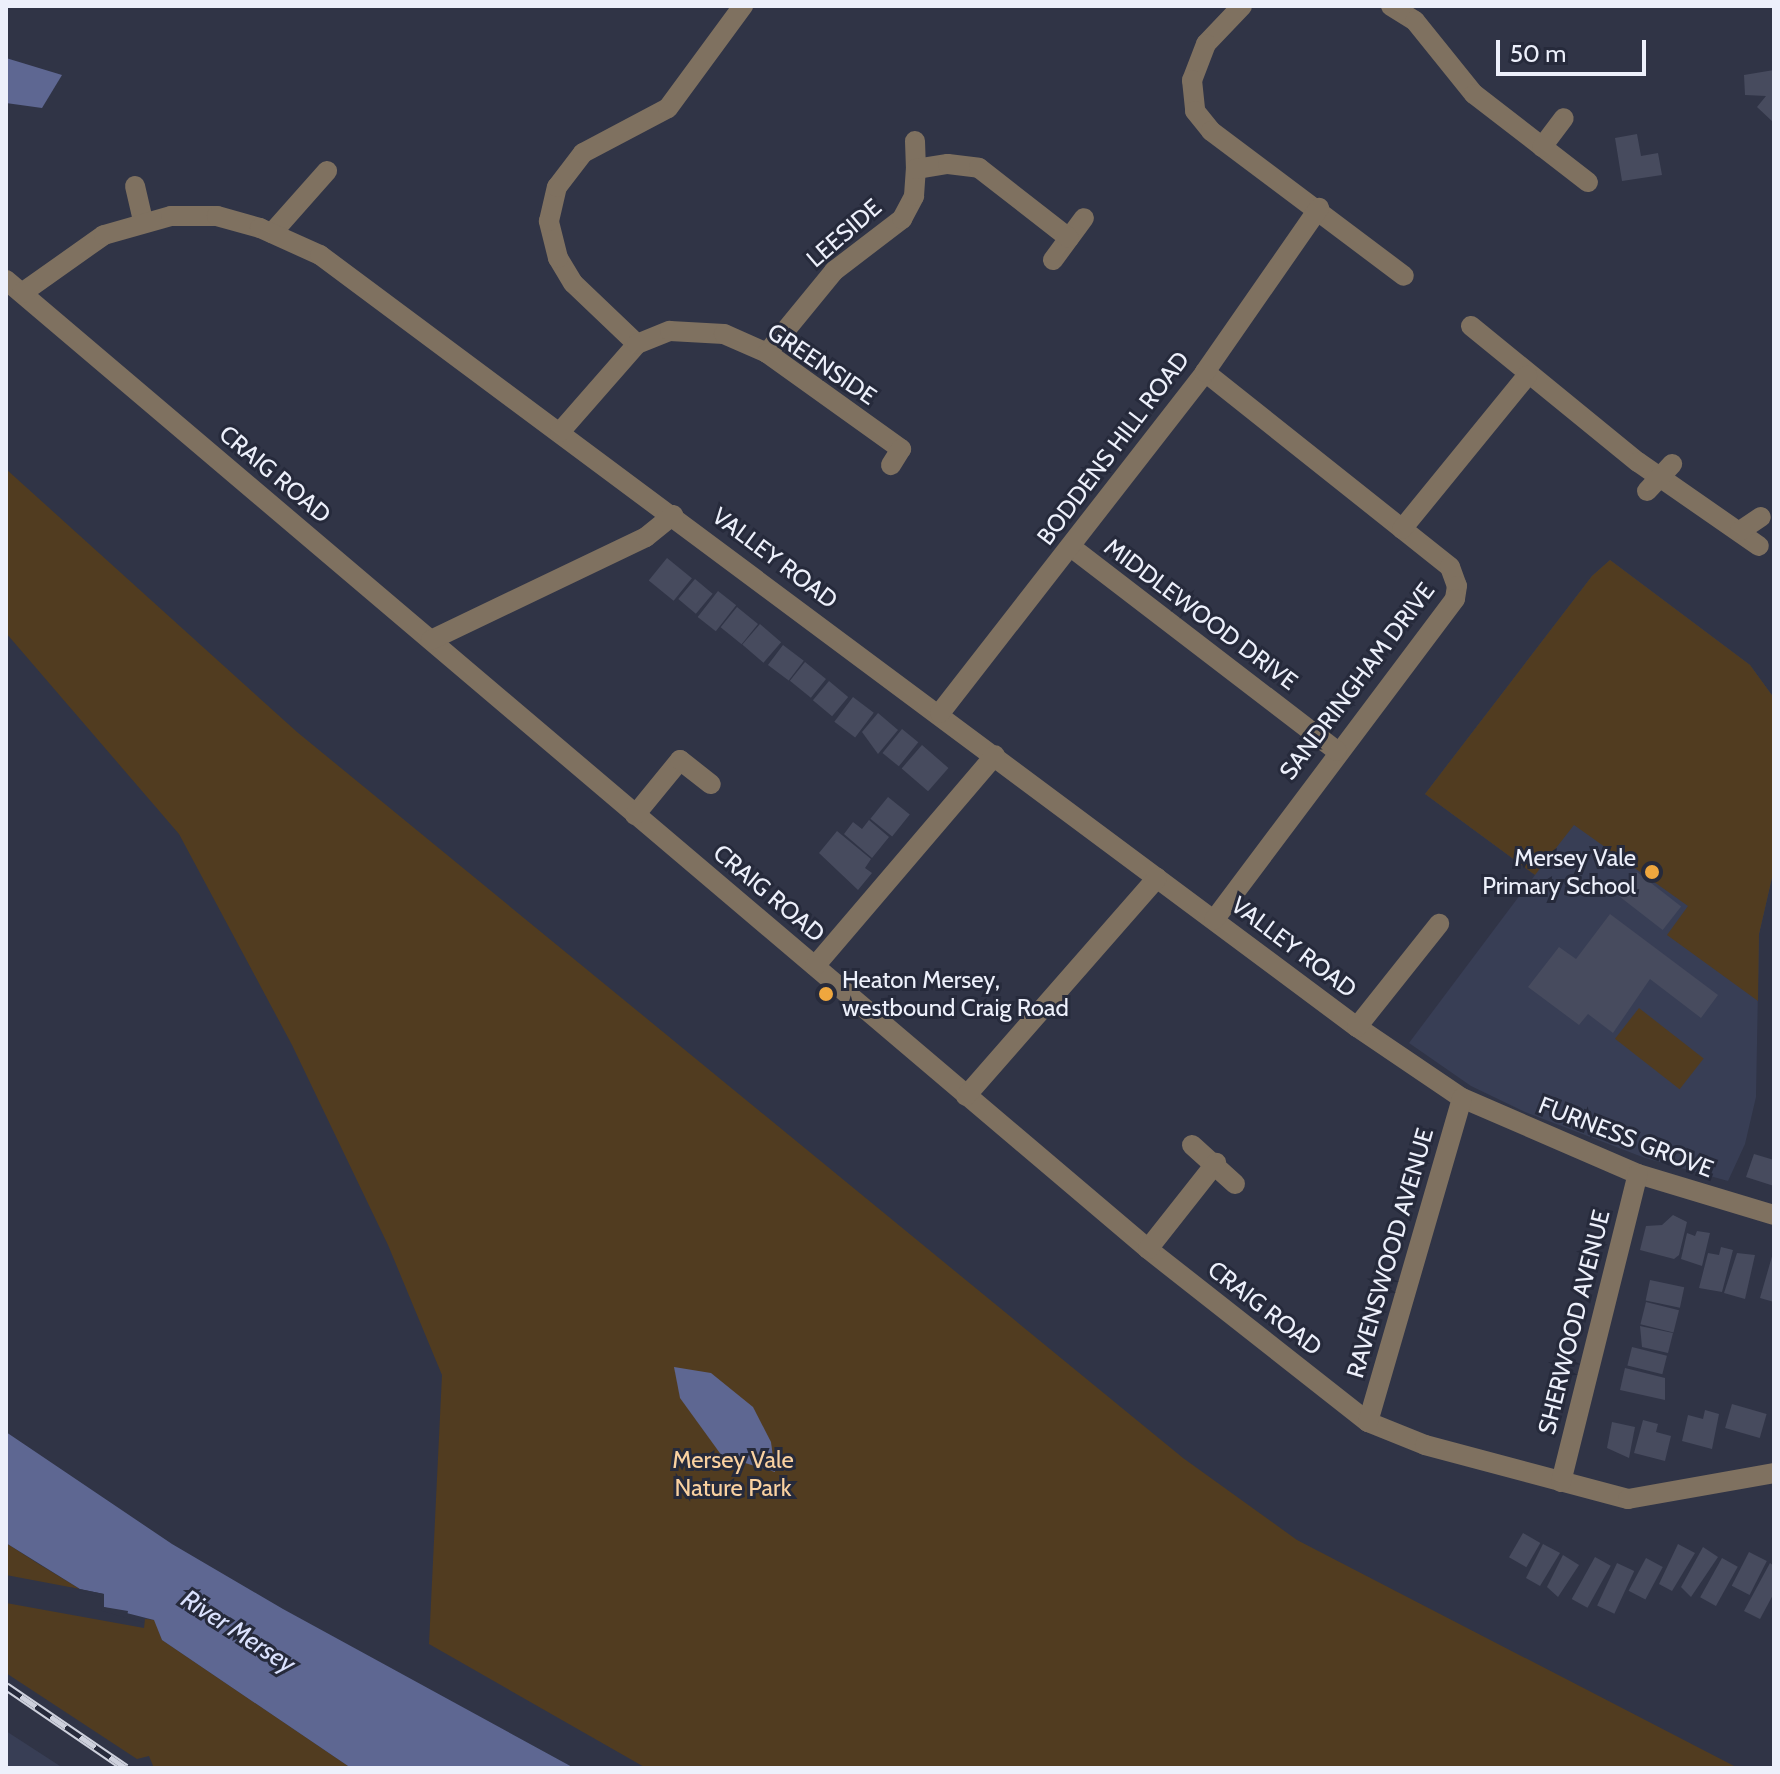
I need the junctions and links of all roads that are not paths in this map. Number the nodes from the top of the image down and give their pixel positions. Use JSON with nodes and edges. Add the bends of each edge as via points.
{"nodes":[{"id":1,"x":743,"y":6,"type":"edge"},
{"id":2,"x":1242,"y":6,"type":"edge"},
{"id":3,"x":1391,"y":6,"type":"edge"},
{"id":4,"x":1564,"y":118,"type":"dead end"},
{"id":5,"x":915,"y":141,"type":"dead end"},
{"id":6,"x":1542,"y":147,"type":"junction"},
{"id":7,"x":916,"y":169,"type":"junction"},
{"id":8,"x":327,"y":171,"type":"dead end"},
{"id":9,"x":1588,"y":182,"type":"dead end"},
{"id":10,"x":135,"y":186,"type":"dead end"},
{"id":11,"x":1319,"y":208,"type":"junction"},
{"id":12,"x":1084,"y":218,"type":"dead end"},
{"id":13,"x":143,"y":220,"type":"junction"},
{"id":14,"x":272,"y":233,"type":"junction"},
{"id":15,"x":1069,"y":238,"type":"junction"},
{"id":16,"x":1053,"y":260,"type":"dead end"},
{"id":17,"x":1404,"y":276,"type":"dead end"},
{"id":18,"x":6,"y":280,"type":"edge"},
{"id":19,"x":22,"y":293,"type":"junction"},
{"id":20,"x":1472,"y":325,"type":"dead end"},
{"id":21,"x":637,"y":344,"type":"junction"},
{"id":22,"x":767,"y":353,"type":"junction"},
{"id":23,"x":1205,"y":372,"type":"junction"},
{"id":24,"x":1527,"y":376,"type":"junction"},
{"id":25,"x":560,"y":432,"type":"junction"},
{"id":26,"x":896,"y":457,"type":"dead end"},
{"id":27,"x":673,"y":515,"type":"junction"},
{"id":28,"x":1761,"y":517,"type":"dead end"},
{"id":29,"x":1402,"y":529,"type":"junction"},
{"id":30,"x":1740,"y":531,"type":"junction"},
{"id":31,"x":1759,"y":546,"type":"dead end"},
{"id":32,"x":1071,"y":547,"type":"junction"},
{"id":33,"x":431,"y":640,"type":"junction"},
{"id":34,"x":940,"y":713,"type":"junction"},
{"id":35,"x":1337,"y":751,"type":"junction"},
{"id":36,"x":995,"y":755,"type":"junction"},
{"id":37,"x":711,"y":784,"type":"dead end"},
{"id":38,"x":635,"y":815,"type":"junction"},
{"id":39,"x":1157,"y":878,"type":"junction"},
{"id":40,"x":1214,"y":920,"type":"junction"},
{"id":41,"x":1439,"y":924,"type":"dead end"},
{"id":42,"x":815,"y":966,"type":"junction"},
{"id":43,"x":1357,"y":1027,"type":"junction"},
{"id":44,"x":966,"y":1096,"type":"junction"},
{"id":45,"x":1462,"y":1098,"type":"junction"},
{"id":46,"x":1192,"y":1145,"type":"dead end"},
{"id":47,"x":1216,"y":1163,"type":"junction"},
{"id":48,"x":1638,"y":1174,"type":"junction"},
{"id":49,"x":1235,"y":1184,"type":"dead end"},
{"id":50,"x":1774,"y":1215,"type":"edge"},
{"id":51,"x":1148,"y":1249,"type":"junction"},
{"id":52,"x":1368,"y":1422,"type":"junction"},
{"id":53,"x":1774,"y":1473,"type":"edge"},
{"id":54,"x":1561,"y":1482,"type":"junction"}],
"edges":[{"from":1,"to":21,"type":"street","via":[[668,108],[583,153],[557,187],[549,221],[558,258],[573,283]]},
{"from":2,"to":11,"type":"street","via":[[1206,44],[1192,80],[1195,111],[1211,131]]},
{"from":3,"to":6,"type":"street","via":[[1415,21],[1474,94]]},
{"from":4,"to":6,"type":"street"},
{"from":5,"to":7,"type":"street","name":"LEESIDE"},
{"from":6,"to":9,"type":"street"},
{"from":7,"to":15,"type":"street","via":[[948,164],[979,168]]},
{"from":7,"to":22,"type":"street","name":"LEESIDE","via":[[914,196],[902,219],[876,233],[834,271]]},
{"from":8,"to":14,"type":"street"},
{"from":10,"to":13,"type":"street"},
{"from":11,"to":17,"type":"street"},
{"from":11,"to":23,"type":"street","name":"BODDENS HILL ROAD"},
{"from":12,"to":15,"type":"street"},
{"from":13,"to":14,"type":"street","name":"VALLEY ROAD","via":[[217,216]]},
{"from":13,"to":19,"type":"street","name":"VALLEY ROAD","via":[[70,255]]},
{"from":14,"to":25,"type":"street","name":"VALLEY ROAD","via":[[320,255]]},
{"from":15,"to":16,"type":"street"},
{"from":18,"to":19,"type":"street","name":"CRAIG ROAD"},
{"from":19,"to":33,"type":"street","name":"CRAIG ROAD"},
{"from":20,"to":24,"type":"street"},
{"from":21,"to":22,"type":"street","name":"GREENSIDE","via":[[670,331],[724,334]]},
{"from":21,"to":25,"type":"street"},
{"from":22,"to":26,"type":"street","name":"GREENSIDE"},
{"from":23,"to":29,"type":"street","name":"SANDRINGHAM DRIVE"},
{"from":23,"to":32,"type":"street","name":"BODDENS HILL ROAD"},
{"from":24,"to":29,"type":"street"},
{"from":24,"to":30,"type":"street","via":[[1660,478]]},
{"from":25,"to":27,"type":"street","name":"VALLEY ROAD"},
{"from":27,"to":33,"type":"street","via":[[646,537]]},
{"from":27,"to":34,"type":"street","name":"VALLEY ROAD"},
{"from":28,"to":30,"type":"street"},
{"from":29,"to":35,"type":"street","name":"SANDRINGHAM DRIVE","via":[[1450,567],[1455,599]]},
{"from":30,"to":31,"type":"street"},
{"from":32,"to":34,"type":"street","name":"BODDENS HILL ROAD"},
{"from":32,"to":35,"type":"street","name":"MIDDLEWOOD DRIVE"},
{"from":33,"to":38,"type":"street","name":"CRAIG ROAD"},
{"from":34,"to":36,"type":"street","name":"VALLEY ROAD"},
{"from":35,"to":40,"type":"street","name":"SANDRINGHAM DRIVE"},
{"from":36,"to":39,"type":"street","name":"VALLEY ROAD"},
{"from":36,"to":42,"type":"street"},
{"from":37,"to":38,"type":"street","via":[[680,760]]},
{"from":38,"to":42,"type":"street","name":"CRAIG ROAD"},
{"from":39,"to":40,"type":"street","name":"VALLEY ROAD"},
{"from":39,"to":44,"type":"street"},
{"from":40,"to":43,"type":"street","name":"VALLEY ROAD"},
{"from":41,"to":43,"type":"street"},
{"from":42,"to":44,"type":"street","name":"CRAIG ROAD"},
{"from":43,"to":45,"type":"street","name":"VALLEY ROAD"},
{"from":44,"to":51,"type":"street","name":"CRAIG ROAD"},
{"from":45,"to":48,"type":"street","name":"FURNESS GROVE"},
{"from":45,"to":52,"type":"street","name":"RAVENSWOOD AVENUE"},
{"from":46,"to":47,"type":"street"},
{"from":47,"to":49,"type":"street"},
{"from":47,"to":51,"type":"street"},
{"from":48,"to":50,"type":"street","name":"FURNESS GROVE"},
{"from":48,"to":54,"type":"street","name":"SHERWOOD AVENUE"},
{"from":51,"to":52,"type":"street","name":"CRAIG ROAD"},
{"from":52,"to":54,"type":"street","name":"CRAIG ROAD","via":[[1425,1445]]},
{"from":53,"to":54,"type":"street","name":"CRAIG ROAD","via":[[1628,1499]]}]}
